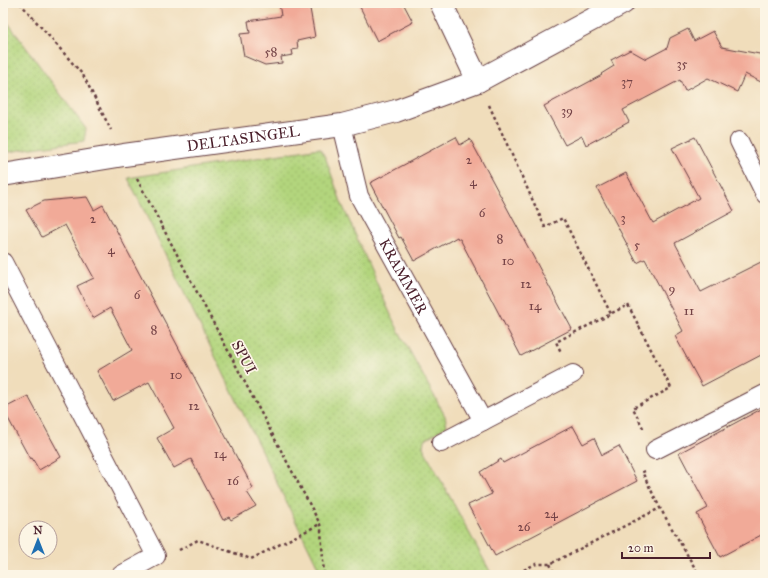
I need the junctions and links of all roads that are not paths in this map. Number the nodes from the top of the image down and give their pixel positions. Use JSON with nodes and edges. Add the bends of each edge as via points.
{"nodes":[{"id":1,"x":441,"y":3,"type":"edge"},
{"id":2,"x":623,"y":3,"type":"edge"},
{"id":3,"x":478,"y":81,"type":"junction"},
{"id":4,"x":342,"y":125,"type":"junction"},
{"id":5,"x":739,"y":141,"type":"dead end"},
{"id":6,"x":3,"y":175,"type":"edge"},
{"id":7,"x":765,"y":194,"type":"edge"},
{"id":8,"x":3,"y":262,"type":"edge"},
{"id":9,"x":573,"y":374,"type":"road end"},
{"id":10,"x":765,"y":394,"type":"edge"},
{"id":11,"x":483,"y":421,"type":"junction"},
{"id":12,"x":441,"y":443,"type":"dead end"},
{"id":13,"x":655,"y":450,"type":"road end"},
{"id":14,"x":121,"y":575,"type":"edge"}],
"edges":[{"from":1,"to":3,"type":"street"},
{"from":2,"to":3,"type":"street","name":"DELTASINGEL"},
{"from":3,"to":4,"type":"street","name":"DELTASINGEL","via":[[396,111]]},
{"from":4,"to":6,"type":"street","name":"DELTASINGEL","via":[[124,155]]},
{"from":4,"to":11,"type":"lane","name":"KRAMMER","via":[[359,196]]},
{"from":5,"to":7,"type":"lane"},
{"from":8,"to":14,"type":"lane","via":[[156,556]]},
{"from":9,"to":11,"type":"lane"},
{"from":10,"to":13,"type":"lane"},
{"from":11,"to":12,"type":"lane"}]}
